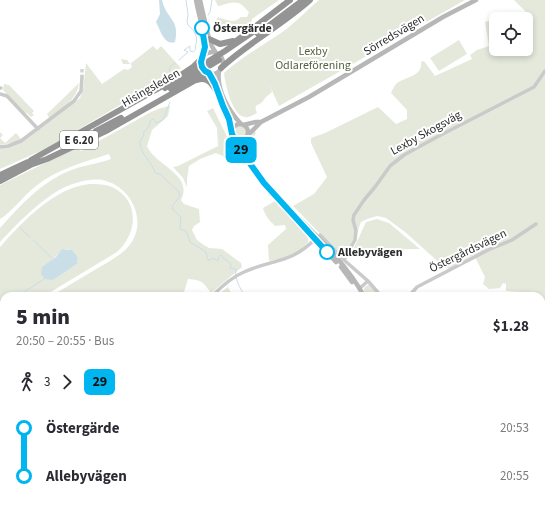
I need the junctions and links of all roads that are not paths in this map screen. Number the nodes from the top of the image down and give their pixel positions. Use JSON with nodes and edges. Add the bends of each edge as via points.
{"nodes":[{"id":1,"x":196,"y":0,"type":"edge"},
{"id":2,"x":200,"y":0,"type":"edge"},
{"id":3,"x":290,"y":0,"type":"edge"},
{"id":4,"x":298,"y":0,"type":"edge"},
{"id":5,"x":303,"y":0,"type":"edge"},
{"id":6,"x":310,"y":0,"type":"edge"},
{"id":7,"x":476,"y":0,"type":"edge"},
{"id":8,"x":257,"y":32,"type":"junction"},
{"id":9,"x":209,"y":39,"type":"junction"},
{"id":10,"x":236,"y":40,"type":"junction"},
{"id":11,"x":216,"y":54,"type":"junction"},
{"id":12,"x":203,"y":57,"type":"junction"},
{"id":13,"x":220,"y":69,"type":"junction"},
{"id":14,"x":545,"y":71,"type":"edge"},
{"id":15,"x":208,"y":73,"type":"junction"},
{"id":16,"x":82,"y":76,"type":"tunnel mouth"},
{"id":17,"x":192,"y":82,"type":"junction"},
{"id":18,"x":0,"y":94,"type":"edge"},
{"id":19,"x":218,"y":94,"type":"junction"},
{"id":20,"x":261,"y":122,"type":"junction"},
{"id":21,"x":242,"y":125,"type":"junction"},
{"id":22,"x":38,"y":129,"type":"junction"},
{"id":23,"x":232,"y":131,"type":"junction"},
{"id":24,"x":247,"y":136,"type":"junction"},
{"id":25,"x":234,"y":138,"type":"junction"},
{"id":26,"x":241,"y":140,"type":"junction"},
{"id":27,"x":0,"y":147,"type":"edge"},
{"id":28,"x":32,"y":162,"type":"junction"},
{"id":29,"x":249,"y":163,"type":"junction"},
{"id":30,"x":0,"y":175,"type":"edge"},
{"id":31,"x":0,"y":181,"type":"edge"},
{"id":32,"x":536,"y":224,"type":"dead end"},
{"id":33,"x":318,"y":237,"type":"junction"},
{"id":34,"x":344,"y":260,"type":"junction"},
{"id":35,"x":368,"y":282,"type":"junction"},
{"id":36,"x":358,"y":288,"type":"junction"},
{"id":37,"x":217,"y":292,"type":"edge"},
{"id":38,"x":360,"y":292,"type":"edge"},
{"id":39,"x":361,"y":292,"type":"edge"},
{"id":40,"x":377,"y":292,"type":"edge"},
{"id":41,"x":413,"y":292,"type":"edge"}],
"edges":[{"from":1,"to":12,"type":"street","via":[[204,34]]},
{"from":2,"to":9,"type":"street"},
{"from":3,"to":10,"type":"highway"},
{"from":4,"to":8,"type":"highway","name":"Hisingsleden","number":"E 6.20"},
{"from":5,"to":8,"type":"highway","name":"Hisingsleden","number":"E 6.20"},
{"from":6,"to":13,"type":"highway"},
{"from":7,"to":20,"type":"street","name":"Sörredsvägen"},
{"from":8,"to":28,"type":"highway","name":"Hisingsleden","number":"E 6.20","bridge":true,"via":[[124,114]]},
{"from":9,"to":10,"type":"highway","via":[[224,44]]},
{"from":9,"to":11,"type":"street"},
{"from":10,"to":11,"type":"highway"},
{"from":11,"to":12,"type":"street","via":[[209,53]]},
{"from":11,"to":13,"type":"street","via":[[222,60]]},
{"from":12,"to":15,"type":"street","via":[[202,67]]},
{"from":12,"to":28,"type":"highway","via":[[175,79]]},
{"from":13,"to":15,"type":"street"},
{"from":13,"to":21,"type":"street","via":[[219,82],[226,102],[231,113]]},
{"from":14,"to":34,"type":"street","name":"Lexby Skogsväg","via":[[534,87],[404,155],[390,166],[356,211],[353,219],[355,242]]},
{"from":15,"to":17,"type":"highway"},
{"from":15,"to":19,"type":"street"},
{"from":16,"to":22,"type":"street","via":[[81,92],[74,101]]},
{"from":17,"to":19,"type":"highway","via":[[205,79],[212,84]]},
{"from":17,"to":28,"type":"highway","via":[[108,130],[47,159]]},
{"from":18,"to":22,"type":"street","via":[[7,96]]},
{"from":19,"to":23,"type":"street"},
{"from":20,"to":21,"type":"street","name":"Sörredsvägen"},
{"from":20,"to":24,"type":"street","name":"Sörredsvägen"},
{"from":21,"to":23,"type":"street","via":[[235,126]]},
{"from":21,"to":24,"type":"street","via":[[247,130]]},
{"from":22,"to":27,"type":"street","via":[[17,143]]},
{"from":23,"to":25,"type":"street"},
{"from":24,"to":26,"type":"street"},
{"from":25,"to":26,"type":"street"},
{"from":25,"to":29,"type":"street"},
{"from":26,"to":29,"type":"street"},
{"from":28,"to":30,"type":"highway","name":"Hisingsleden","number":"E 6.20"},
{"from":28,"to":31,"type":"highway","name":"Hisingsleden","number":"E 6.20"},
{"from":29,"to":33,"type":"street","via":[[264,183]]},
{"from":32,"to":41,"type":"street","name":"Östergårdsvägen","via":[[512,240],[489,249],[417,287]]},
{"from":33,"to":34,"type":"street"},
{"from":33,"to":36,"type":"street","via":[[342,263]]},
{"from":33,"to":37,"type":"street","via":[[305,250],[294,256],[239,274]]},
{"from":34,"to":35,"type":"street"},
{"from":35,"to":36,"type":"street"},
{"from":35,"to":40,"type":"street"},
{"from":36,"to":38,"type":"street"},
{"from":36,"to":39,"type":"street"}]}
